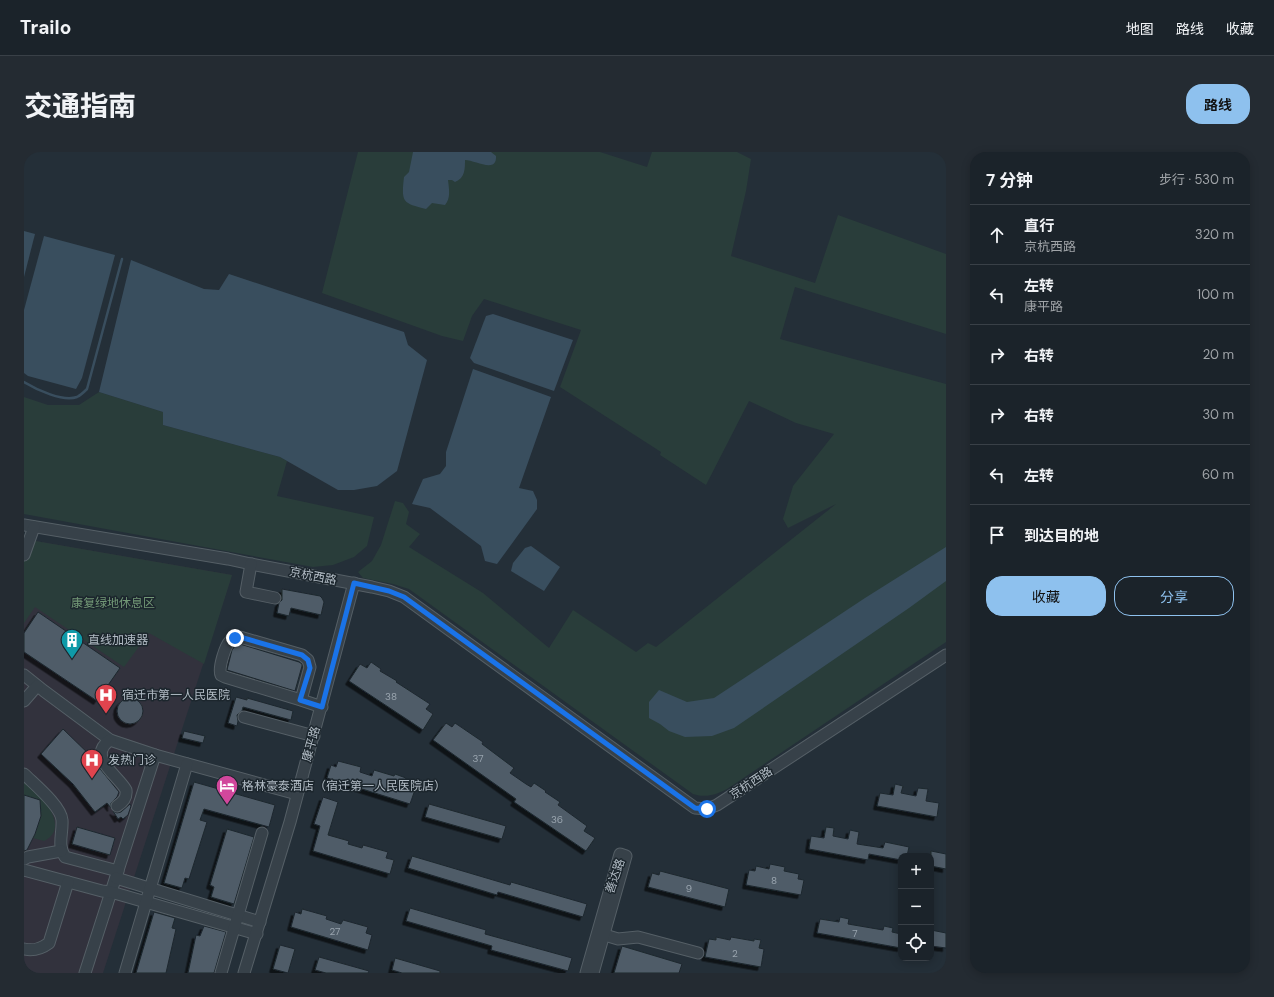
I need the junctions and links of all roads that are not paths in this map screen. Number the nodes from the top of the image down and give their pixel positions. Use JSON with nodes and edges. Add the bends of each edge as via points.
{"nodes":[{"id":1,"x":29,"y":526,"type":"edge"},
{"id":2,"x":24,"y":555,"type":"edge"},
{"id":3,"x":251,"y":564,"type":"junction"},
{"id":4,"x":354,"y":583,"type":"junction"},
{"id":5,"x":274,"y":598,"type":"dead end"},
{"id":6,"x":946,"y":655,"type":"edge"},
{"id":7,"x":24,"y":675,"type":"edge"},
{"id":8,"x":37,"y":686,"type":"junction"},
{"id":9,"x":300,"y":700,"type":"junction"},
{"id":10,"x":24,"y":701,"type":"edge"},
{"id":11,"x":322,"y":707,"type":"junction"},
{"id":12,"x":244,"y":717,"type":"dead end"},
{"id":13,"x":314,"y":736,"type":"junction"},
{"id":14,"x":110,"y":740,"type":"junction"},
{"id":15,"x":155,"y":755,"type":"junction"},
{"id":16,"x":188,"y":764,"type":"junction"},
{"id":17,"x":24,"y":774,"type":"edge"},
{"id":18,"x":298,"y":794,"type":"junction"},
{"id":19,"x":117,"y":806,"type":"dead end"},
{"id":20,"x":262,"y":833,"type":"dead end"},
{"id":21,"x":61,"y":851,"type":"junction"},
{"id":22,"x":24,"y":860,"type":"edge"},
{"id":23,"x":24,"y":870,"type":"edge"},
{"id":24,"x":117,"y":874,"type":"junction"},
{"id":25,"x":68,"y":882,"type":"junction"},
{"id":26,"x":150,"y":888,"type":"junction"},
{"id":27,"x":111,"y":892,"type":"junction"},
{"id":28,"x":146,"y":902,"type":"junction"},
{"id":29,"x":238,"y":915,"type":"junction"},
{"id":30,"x":260,"y":922,"type":"junction"},
{"id":31,"x":234,"y":928,"type":"junction"},
{"id":32,"x":257,"y":934,"type":"junction"},
{"id":33,"x":600,"y":934,"type":"junction"},
{"id":34,"x":24,"y":949,"type":"edge"},
{"id":35,"x":698,"y":953,"type":"dead end"},
{"id":36,"x":85,"y":973,"type":"edge"},
{"id":37,"x":125,"y":973,"type":"edge"},
{"id":38,"x":221,"y":973,"type":"edge"},
{"id":39,"x":244,"y":973,"type":"edge"},
{"id":40,"x":586,"y":973,"type":"edge"},
{"id":41,"x":593,"y":973,"type":"edge"}],
"edges":[{"from":1,"to":2,"type":"street"},
{"from":1,"to":3,"type":"street","name":"京杭西路"},
{"from":3,"to":4,"type":"street","name":"京杭西路"},
{"from":3,"to":5,"type":"street","via":[[246,592]]},
{"from":4,"to":6,"type":"street","name":"京杭西路","via":[[404,597],[695,808],[707,809],[717,805]]},
{"from":4,"to":11,"type":"street","name":"康平路"},
{"from":7,"to":8,"type":"street"},
{"from":8,"to":10,"type":"street"},
{"from":8,"to":14,"type":"street"},
{"from":9,"to":9,"type":"street","via":[[310,668],[308,660],[302,655],[240,637],[229,642],[220,669],[221,675]]},
{"from":9,"to":11,"type":"street"},
{"from":11,"to":13,"type":"street","name":"康平路"},
{"from":12,"to":13,"type":"street"},
{"from":13,"to":18,"type":"street","name":"康平路"},
{"from":14,"to":15,"type":"street"},
{"from":14,"to":19,"type":"street","via":[[104,744],[101,757],[127,795]]},
{"from":15,"to":16,"type":"street"},
{"from":15,"to":24,"type":"street"},
{"from":16,"to":18,"type":"street"},
{"from":16,"to":26,"type":"street"},
{"from":17,"to":21,"type":"street","via":[[59,811],[62,819]]},
{"from":18,"to":30,"type":"street","name":"康平路"},
{"from":20,"to":29,"type":"street"},
{"from":21,"to":22,"type":"street"},
{"from":21,"to":24,"type":"street","via":[[65,856]]},
{"from":23,"to":25,"type":"street"},
{"from":24,"to":26,"type":"street"},
{"from":24,"to":27,"type":"street"},
{"from":25,"to":27,"type":"street"},
{"from":25,"to":34,"type":"street","via":[[49,943],[36,950]]},
{"from":26,"to":28,"type":"street"},
{"from":26,"to":29,"type":"street"},
{"from":27,"to":28,"type":"street"},
{"from":27,"to":36,"type":"street"},
{"from":28,"to":31,"type":"street"},
{"from":28,"to":37,"type":"street"},
{"from":29,"to":30,"type":"street"},
{"from":29,"to":31,"type":"street"},
{"from":30,"to":32,"type":"street","name":"康平路"},
{"from":31,"to":32,"type":"street"},
{"from":31,"to":38,"type":"street"},
{"from":32,"to":39,"type":"street","name":"康平路"},
{"from":33,"to":33,"type":"street","name":"善达路","via":[[626,856],[620,854]]},
{"from":33,"to":35,"type":"street","via":[[618,939],[638,937]]},
{"from":33,"to":40,"type":"street","name":"善达路"},
{"from":33,"to":41,"type":"street","name":"善达路"}]}
